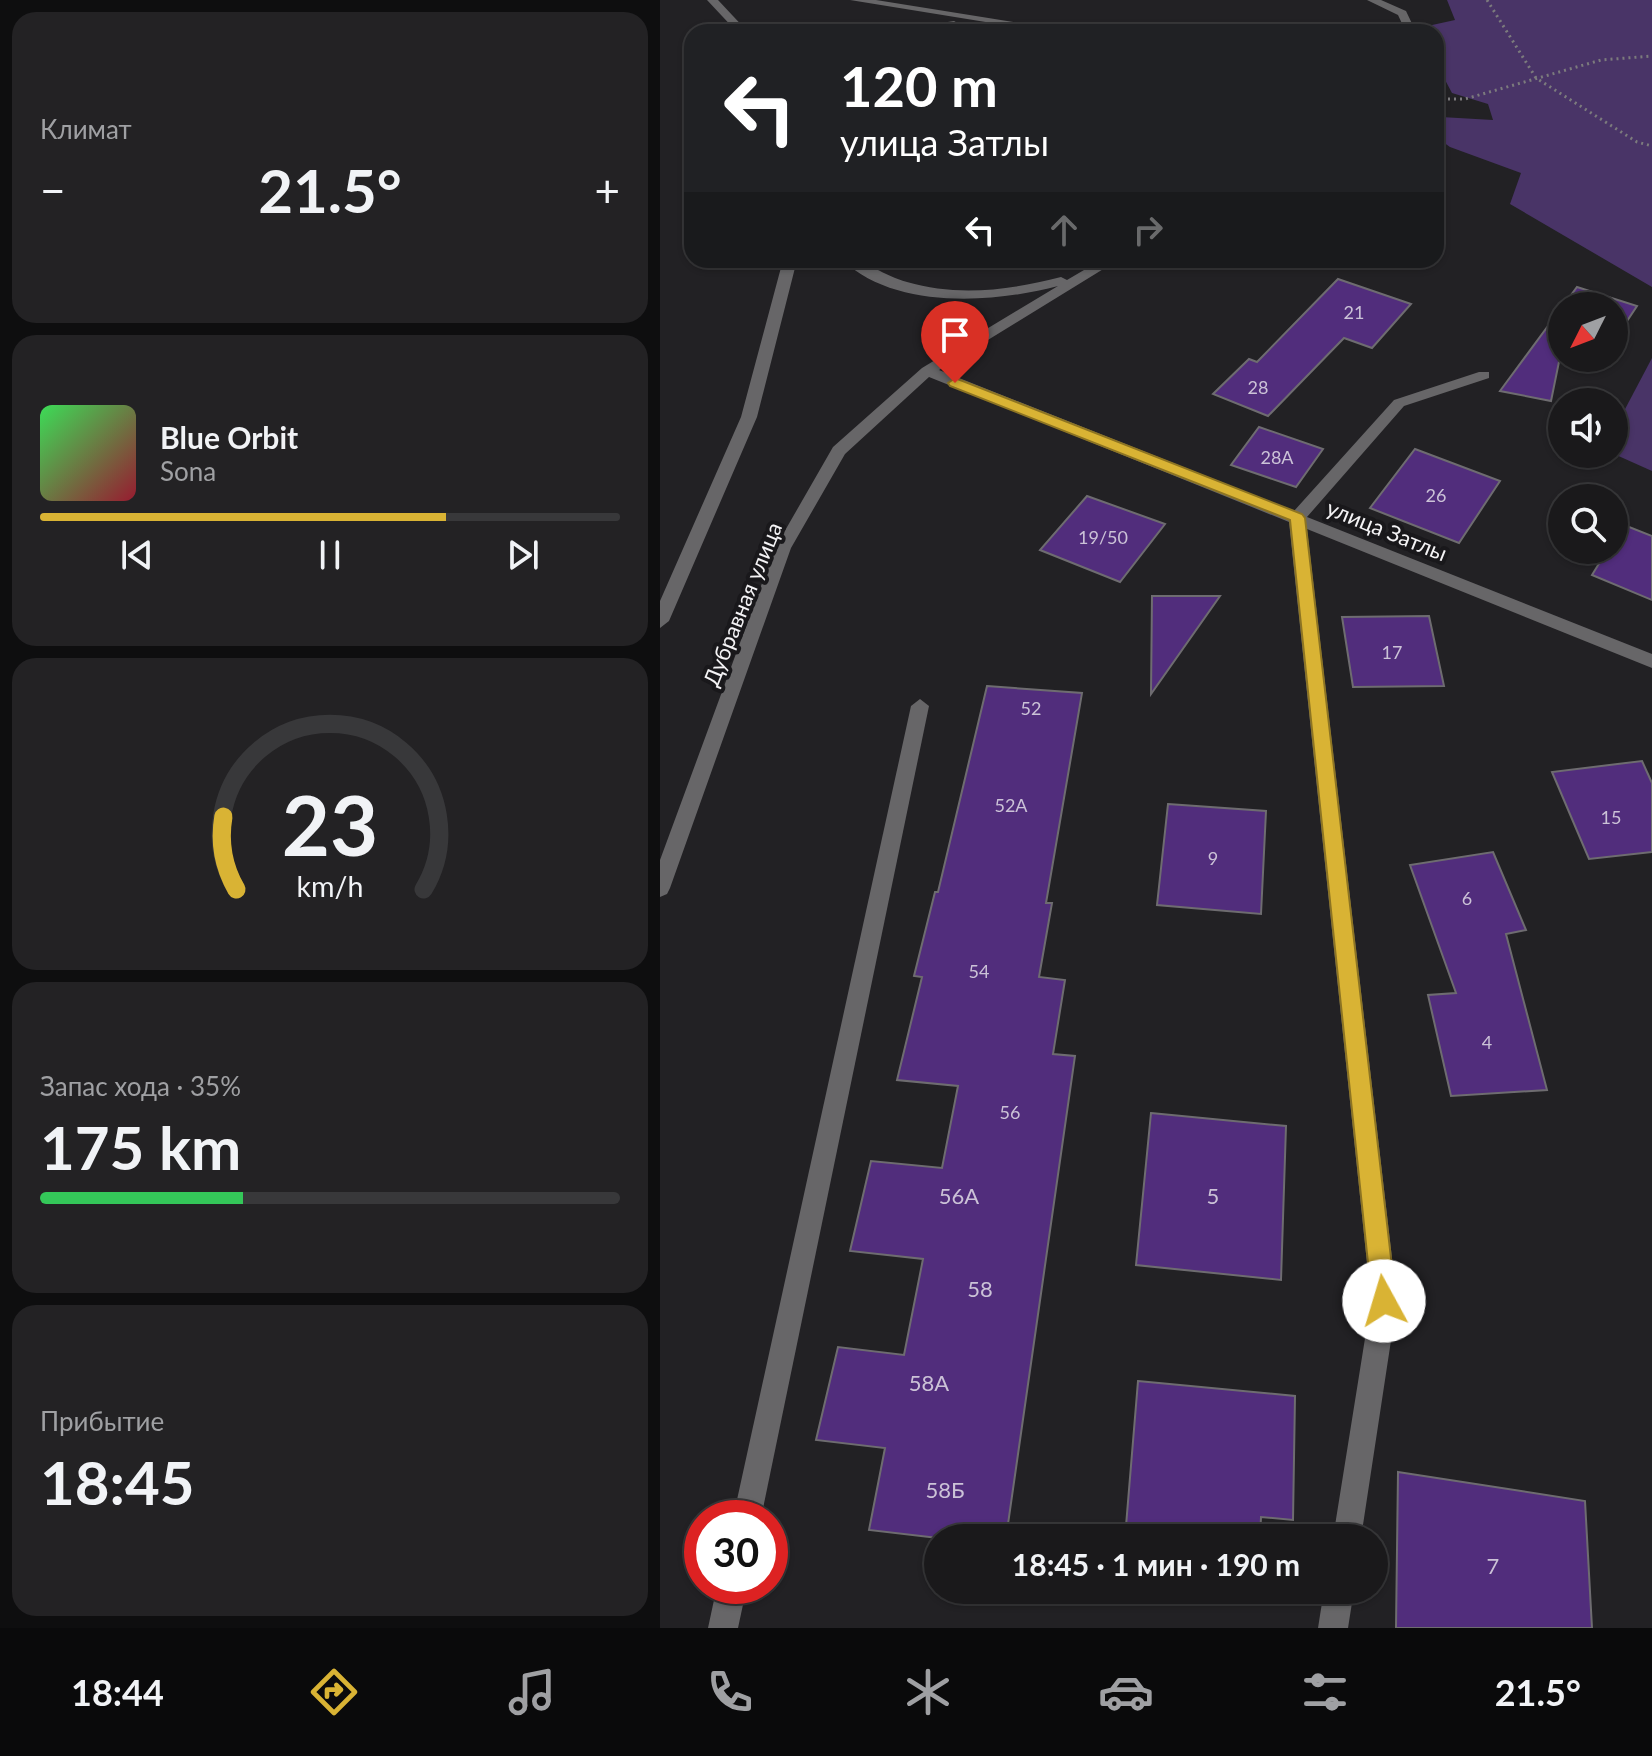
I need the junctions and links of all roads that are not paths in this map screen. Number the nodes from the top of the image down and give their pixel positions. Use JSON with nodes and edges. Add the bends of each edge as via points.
{"nodes":[{"id":1,"x":712,"y":0,"type":"edge"},
{"id":2,"x":855,"y":0,"type":"edge"},
{"id":3,"x":1372,"y":0,"type":"edge"},
{"id":4,"x":1002,"y":22,"type":"junction"},
{"id":5,"x":735,"y":24,"type":"edge"},
{"id":6,"x":980,"y":24,"type":"edge"},
{"id":7,"x":1013,"y":24,"type":"edge"},
{"id":8,"x":1407,"y":24,"type":"edge"},
{"id":9,"x":788,"y":268,"type":"edge"},
{"id":10,"x":865,"y":268,"type":"edge"},
{"id":11,"x":1097,"y":268,"type":"edge"},
{"id":12,"x":1088,"y":273,"type":"junction"},
{"id":13,"x":927,"y":371,"type":"junction"},
{"id":14,"x":1484,"y":375,"type":"dead end"},
{"id":15,"x":1297,"y":518,"type":"junction"},
{"id":16,"x":660,"y":621,"type":"edge"},
{"id":17,"x":1652,"y":661,"type":"edge"},
{"id":18,"x":920,"y":706,"type":"dead end"},
{"id":19,"x":660,"y":888,"type":"edge"},
{"id":20,"x":751,"y":1500,"type":"edge"},
{"id":21,"x":1349,"y":1524,"type":"edge"},
{"id":22,"x":728,"y":1604,"type":"edge"},
{"id":23,"x":1337,"y":1604,"type":"edge"},
{"id":24,"x":723,"y":1628,"type":"edge"},
{"id":25,"x":1333,"y":1628,"type":"edge"}],
"edges":[{"from":1,"to":5,"type":"street"},
{"from":2,"to":4,"type":"street"},
{"from":3,"to":8,"type":"street","via":[[1402,13]]},
{"from":4,"to":6,"type":"street"},
{"from":4,"to":7,"type":"street"},
{"from":9,"to":16,"type":"street","via":[[749,417]]},
{"from":10,"to":12,"type":"street","name":"Дубравная улица","via":[[890,282],[962,294],[1001,294]]},
{"from":11,"to":12,"type":"street","name":"Дубравная улица"},
{"from":12,"to":13,"type":"street","name":"Дубравная улица"},
{"from":13,"to":15,"type":"street","name":"улица Затлы"},
{"from":13,"to":19,"type":"street","name":"Дубравная улица","via":[[839,451],[783,548]]},
{"from":14,"to":15,"type":"street","via":[[1399,403]]},
{"from":15,"to":17,"type":"street","name":"улица Затлы"},
{"from":15,"to":21,"type":"street","via":[[1384,1301]]},
{"from":18,"to":20,"type":"street"},
{"from":22,"to":24,"type":"street"},
{"from":23,"to":25,"type":"street"}]}
